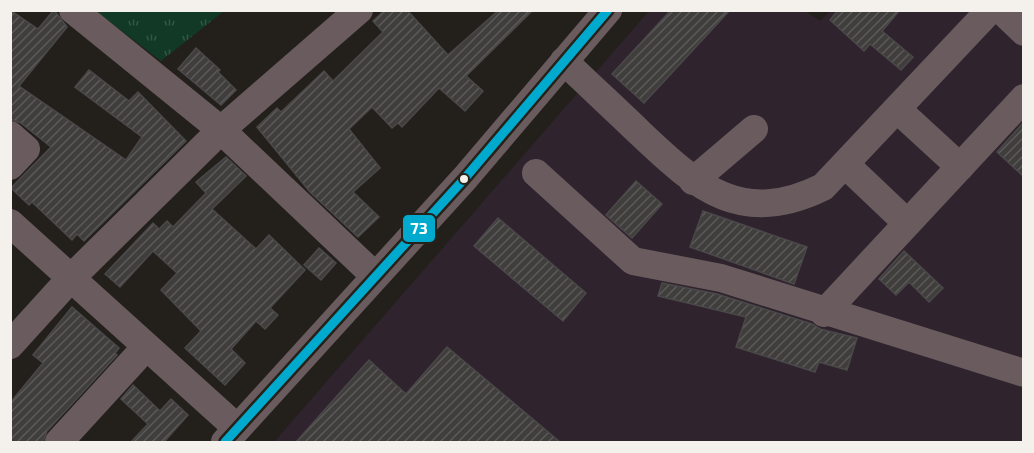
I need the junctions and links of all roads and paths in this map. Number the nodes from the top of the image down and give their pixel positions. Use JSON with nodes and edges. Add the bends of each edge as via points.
{"nodes":[{"id":1,"x":73,"y":10,"type":"edge"},
{"id":2,"x":359,"y":10,"type":"edge"},
{"id":3,"x":608,"y":10,"type":"edge"},
{"id":4,"x":990,"y":10,"type":"edge"},
{"id":5,"x":1001,"y":10,"type":"edge"},
{"id":6,"x":1023,"y":32,"type":"edge"},
{"id":7,"x":564,"y":61,"type":"junction"},
{"id":8,"x":1023,"y":98,"type":"edge"},
{"id":9,"x":898,"y":110,"type":"junction"},
{"id":10,"x":754,"y":129,"type":"dead end"},
{"id":11,"x":221,"y":130,"type":"junction"},
{"id":12,"x":10,"y":135,"type":"edge"},
{"id":13,"x":846,"y":165,"type":"junction"},
{"id":14,"x":10,"y":166,"type":"edge"},
{"id":15,"x":960,"y":167,"type":"junction"},
{"id":16,"x":536,"y":173,"type":"dead end"},
{"id":17,"x":693,"y":181,"type":"junction"},
{"id":18,"x":10,"y":223,"type":"edge"},
{"id":19,"x":907,"y":223,"type":"junction"},
{"id":20,"x":374,"y":275,"type":"junction"},
{"id":21,"x":70,"y":279,"type":"junction"},
{"id":22,"x":824,"y":313,"type":"junction"},
{"id":23,"x":10,"y":345,"type":"edge"},
{"id":24,"x":146,"y":347,"type":"junction"},
{"id":25,"x":1023,"y":373,"type":"edge"},
{"id":26,"x":231,"y":436,"type":"edge"},
{"id":27,"x":59,"y":442,"type":"edge"}],
"edges":[{"from":1,"to":11,"type":"street"},
{"from":2,"to":11,"type":"street"},
{"from":3,"to":7,"type":"street"},
{"from":4,"to":9,"type":"street"},
{"from":5,"to":6,"type":"street"},
{"from":7,"to":17,"type":"street"},
{"from":7,"to":20,"type":"street","via":[[465,178]]},
{"from":8,"to":15,"type":"street"},
{"from":9,"to":13,"type":"street"},
{"from":9,"to":15,"type":"street"},
{"from":10,"to":17,"type":"street"},
{"from":11,"to":20,"type":"street"},
{"from":11,"to":21,"type":"street"},
{"from":12,"to":14,"type":"street","via":[[26,149]]},
{"from":13,"to":17,"type":"street","via":[[824,187],[769,204],[724,198]]},
{"from":13,"to":19,"type":"street"},
{"from":15,"to":19,"type":"street"},
{"from":16,"to":22,"type":"street","via":[[633,261],[721,278]]},
{"from":18,"to":21,"type":"street"},
{"from":19,"to":22,"type":"street"},
{"from":20,"to":26,"type":"street"},
{"from":21,"to":23,"type":"street"},
{"from":21,"to":24,"type":"street"},
{"from":22,"to":25,"type":"street"},
{"from":24,"to":26,"type":"street"},
{"from":24,"to":27,"type":"street"}]}
